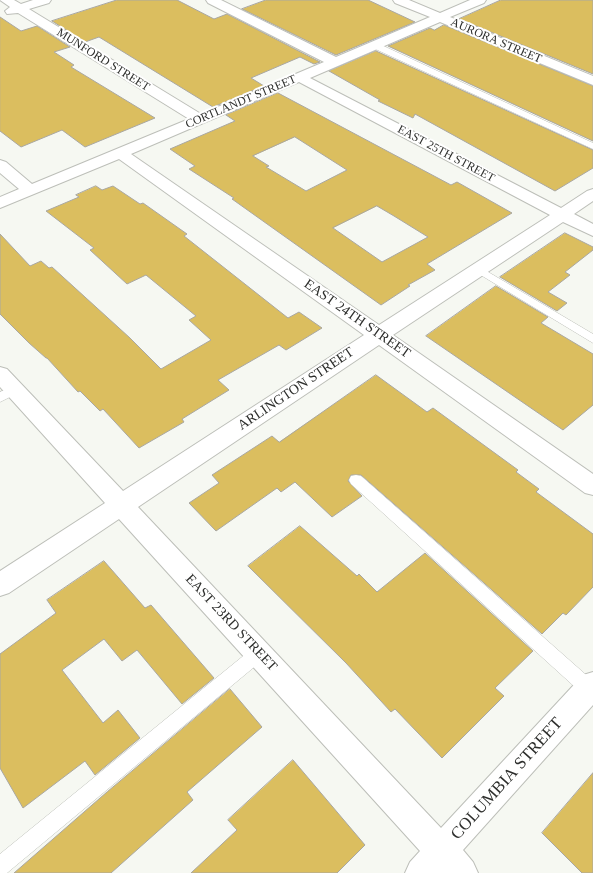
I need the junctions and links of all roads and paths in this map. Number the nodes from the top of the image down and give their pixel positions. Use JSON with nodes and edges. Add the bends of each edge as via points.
{"nodes":[{"id":1,"x":6,"y":0,"type":"edge"},
{"id":2,"x":45,"y":0,"type":"edge"},
{"id":3,"x":212,"y":0,"type":"edge"},
{"id":4,"x":399,"y":0,"type":"edge"},
{"id":5,"x":480,"y":0,"type":"edge"},
{"id":6,"x":19,"y":8,"type":"junction"},
{"id":7,"x":0,"y":14,"type":"edge"},
{"id":8,"x":440,"y":17,"type":"junction"},
{"id":9,"x":374,"y":45,"type":"junction"},
{"id":10,"x":335,"y":62,"type":"junction"},
{"id":11,"x":300,"y":77,"type":"junction"},
{"id":12,"x":593,"y":81,"type":"edge"},
{"id":13,"x":200,"y":120,"type":"junction"},
{"id":14,"x":593,"y":146,"type":"edge"},
{"id":15,"x":120,"y":153,"type":"junction"},
{"id":16,"x":0,"y":165,"type":"edge"},
{"id":17,"x":30,"y":190,"type":"junction"},
{"id":18,"x":593,"y":194,"type":"edge"},
{"id":19,"x":0,"y":203,"type":"edge"},
{"id":20,"x":561,"y":215,"type":"junction"},
{"id":21,"x":593,"y":231,"type":"edge"},
{"id":22,"x":478,"y":269,"type":"junction"},
{"id":23,"x":378,"y":334,"type":"junction"},
{"id":24,"x":593,"y":339,"type":"edge"},
{"id":25,"x":5,"y":387,"type":"edge"},
{"id":26,"x":356,"y":480,"type":"dead end"},
{"id":27,"x":593,"y":486,"type":"edge"},
{"id":28,"x":122,"y":505,"type":"junction"},
{"id":29,"x":0,"y":585,"type":"edge"},
{"id":30,"x":259,"y":653,"type":"junction"},
{"id":31,"x":592,"y":689,"type":"edge"},
{"id":32,"x":441,"y":851,"type":"junction"},
{"id":33,"x":0,"y":866,"type":"edge"},
{"id":34,"x":421,"y":873,"type":"edge"},
{"id":35,"x":462,"y":873,"type":"edge"}],
"edges":[{"from":1,"to":6,"type":"street","name":"MUNFORD STREET"},
{"from":2,"to":6,"type":"street"},
{"from":3,"to":10,"type":"street"},
{"from":4,"to":8,"type":"street","name":"AURORA STREET"},
{"from":5,"to":8,"type":"street","name":"CORTLANDT STREET"},
{"from":6,"to":7,"type":"street"},
{"from":6,"to":13,"type":"street","name":"MUNFORD STREET"},
{"from":8,"to":9,"type":"street","name":"CORTLANDT STREET"},
{"from":8,"to":12,"type":"street","name":"AURORA STREET"},
{"from":9,"to":10,"type":"street","name":"CORTLANDT STREET"},
{"from":9,"to":14,"type":"lane"},
{"from":10,"to":11,"type":"street","name":"CORTLANDT STREET"},
{"from":11,"to":13,"type":"street","name":"CORTLANDT STREET"},
{"from":11,"to":20,"type":"street","name":"EAST 25TH STREET"},
{"from":13,"to":15,"type":"street","name":"CORTLANDT STREET"},
{"from":15,"to":17,"type":"street","name":"CORTLANDT STREET"},
{"from":15,"to":23,"type":"street","name":"EAST 24TH STREET"},
{"from":16,"to":17,"type":"street"},
{"from":17,"to":19,"type":"street","name":"CORTLANDT STREET"},
{"from":18,"to":20,"type":"street","name":"ARLINGTON STREET"},
{"from":20,"to":21,"type":"street","name":"EAST 25TH STREET"},
{"from":20,"to":22,"type":"street","name":"ARLINGTON STREET"},
{"from":22,"to":23,"type":"street","name":"ARLINGTON STREET"},
{"from":22,"to":24,"type":"lane"},
{"from":23,"to":27,"type":"street","name":"EAST 24TH STREET"},
{"from":23,"to":28,"type":"street","name":"ARLINGTON STREET"},
{"from":25,"to":28,"type":"street","name":"EAST 23RD STREET"},
{"from":26,"to":31,"type":"lane"},
{"from":28,"to":29,"type":"street","name":"ARLINGTON STREET"},
{"from":28,"to":30,"type":"street","name":"EAST 23RD STREET"},
{"from":30,"to":32,"type":"street","name":"EAST 23RD STREET"},
{"from":30,"to":33,"type":"lane"},
{"from":31,"to":32,"type":"street","name":"COLUMBIA STREET"},
{"from":32,"to":34,"type":"street","name":"COLUMBIA STREET"},
{"from":32,"to":35,"type":"street","name":"EAST 23RD STREET"}]}
